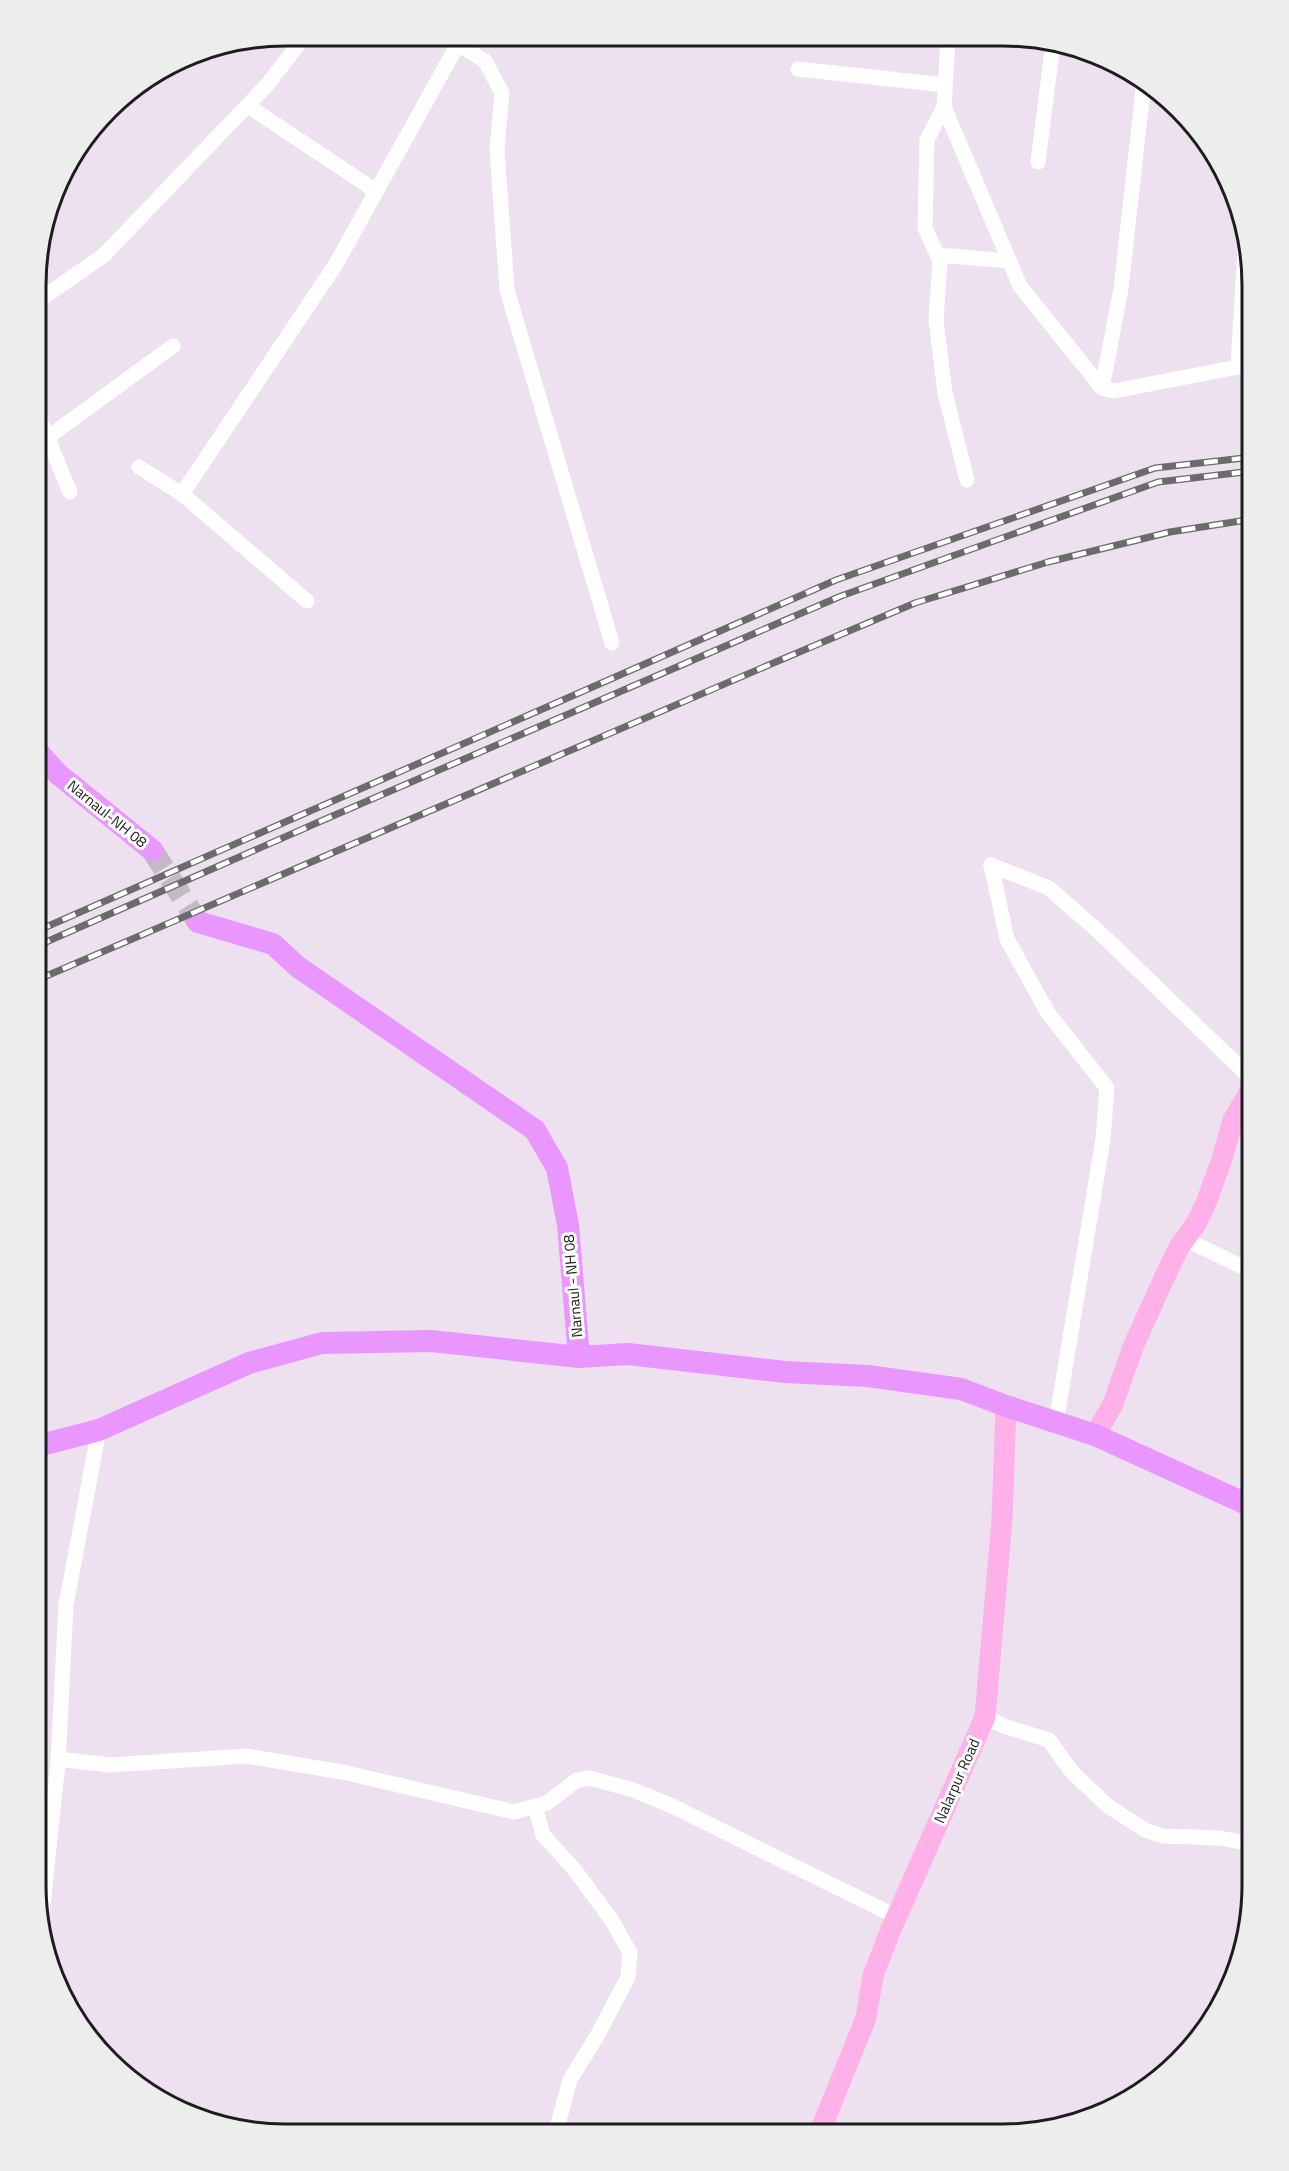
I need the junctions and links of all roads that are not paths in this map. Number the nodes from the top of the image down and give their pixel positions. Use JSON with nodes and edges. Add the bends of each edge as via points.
{"nodes":[{"id":1,"x":297,"y":46,"type":"edge"},
{"id":2,"x":449,"y":46,"type":"edge"},
{"id":3,"x":461,"y":46,"type":"edge"},
{"id":4,"x":947,"y":46,"type":"edge"},
{"id":5,"x":1052,"y":52,"type":"edge"},
{"id":6,"x":798,"y":69,"type":"dead end"},
{"id":7,"x":945,"y":85,"type":"junction"},
{"id":8,"x":1143,"y":92,"type":"edge"},
{"id":9,"x":248,"y":106,"type":"junction"},
{"id":10,"x":944,"y":107,"type":"junction"},
{"id":11,"x":1038,"y":162,"type":"dead end"},
{"id":12,"x":376,"y":191,"type":"junction"},
{"id":13,"x":937,"y":255,"type":"junction"},
{"id":14,"x":1010,"y":261,"type":"junction"},
{"id":15,"x":46,"y":295,"type":"edge"},
{"id":16,"x":173,"y":346,"type":"dead end"},
{"id":17,"x":1242,"y":367,"type":"edge"},
{"id":18,"x":1102,"y":388,"type":"junction"},
{"id":19,"x":47,"y":438,"type":"joint"},
{"id":20,"x":138,"y":467,"type":"dead end"},
{"id":21,"x":967,"y":480,"type":"dead end"},
{"id":22,"x":70,"y":492,"type":"dead end"},
{"id":23,"x":182,"y":494,"type":"junction"},
{"id":24,"x":307,"y":601,"type":"dead end"},
{"id":25,"x":612,"y":643,"type":"dead end"},
{"id":26,"x":46,"y":760,"type":"edge"},
{"id":27,"x":152,"y":850,"type":"tunnel mouth"},
{"id":28,"x":198,"y":922,"type":"tunnel mouth"},
{"id":29,"x":1242,"y":1069,"type":"edge"},
{"id":30,"x":1242,"y":1105,"type":"edge"},
{"id":31,"x":1185,"y":1239,"type":"junction"},
{"id":32,"x":1242,"y":1267,"type":"edge"},
{"id":33,"x":579,"y":1357,"type":"junction"},
{"id":34,"x":1006,"y":1406,"type":"junction"},
{"id":35,"x":1056,"y":1423,"type":"junction"},
{"id":36,"x":99,"y":1430,"type":"junction"},
{"id":37,"x":1095,"y":1435,"type":"junction"},
{"id":38,"x":46,"y":1444,"type":"edge"},
{"id":39,"x":1242,"y":1502,"type":"edge"},
{"id":40,"x":984,"y":1717,"type":"junction"},
{"id":41,"x":58,"y":1763,"type":"junction"},
{"id":42,"x":535,"y":1806,"type":"junction"},
{"id":43,"x":1242,"y":1842,"type":"edge"},
{"id":44,"x":46,"y":1876,"type":"edge"},
{"id":45,"x":897,"y":1917,"type":"junction"},
{"id":46,"x":558,"y":2124,"type":"edge"},
{"id":47,"x":823,"y":2124,"type":"edge"}],
"edges":[{"from":1,"to":9,"type":"street"},
{"from":2,"to":12,"type":"street"},
{"from":3,"to":25,"type":"street","via":[[485,61],[502,93],[497,150],[507,290]]},
{"from":4,"to":7,"type":"street"},
{"from":5,"to":11,"type":"street"},
{"from":6,"to":7,"type":"street"},
{"from":7,"to":10,"type":"street"},
{"from":8,"to":18,"type":"street","via":[[1121,289]]},
{"from":9,"to":12,"type":"street"},
{"from":9,"to":15,"type":"street","via":[[104,255]]},
{"from":10,"to":13,"type":"street","via":[[927,140],[925,228]]},
{"from":10,"to":14,"type":"street"},
{"from":12,"to":23,"type":"street","via":[[336,264]]},
{"from":13,"to":14,"type":"street"},
{"from":13,"to":21,"type":"street","via":[[940,261],[936,320],[945,393]]},
{"from":14,"to":18,"type":"street","via":[[1020,286]]},
{"from":16,"to":19,"type":"street"},
{"from":17,"to":18,"type":"street","via":[[1114,391]]},
{"from":19,"to":22,"type":"street"},
{"from":20,"to":23,"type":"street"},
{"from":23,"to":24,"type":"street"},
{"from":26,"to":27,"type":"main road","name":"Narnaul-NH 08"},
{"from":28,"to":33,"type":"main road","name":"Narnaul - NH 08","via":[[273,944],[298,967],[535,1130],[557,1168],[568,1225]]},
{"from":29,"to":35,"type":"street","via":[[1049,888],[991,865],[1007,939],[1048,1013],[1107,1088],[1103,1139]]},
{"from":30,"to":31,"type":"street","via":[[1233,1120],[1206,1203]]},
{"from":31,"to":32,"type":"street"},
{"from":31,"to":37,"type":"street","via":[[1133,1347],[1113,1404]]},
{"from":33,"to":34,"type":"main road","via":[[628,1353],[785,1372],[868,1376],[961,1389]]},
{"from":33,"to":36,"type":"main road","name":"Narnaul - NH 08","via":[[431,1341],[322,1343],[249,1363]]},
{"from":34,"to":35,"type":"main road"},
{"from":34,"to":40,"type":"street","name":"Nalarpur Road","via":[[1002,1520]]},
{"from":35,"to":37,"type":"main road"},
{"from":36,"to":38,"type":"main road","name":"Narnaul - NH 08"},
{"from":36,"to":41,"type":"street","via":[[66,1605]]},
{"from":37,"to":39,"type":"main road"},
{"from":40,"to":43,"type":"street","via":[[1048,1740],[1072,1772],[1108,1806],[1145,1830],[1162,1836]]},
{"from":40,"to":45,"type":"street","name":"Nalarpur Road"},
{"from":41,"to":42,"type":"street","via":[[66,1760],[110,1765],[247,1756],[347,1773],[514,1812]]},
{"from":41,"to":44,"type":"street"},
{"from":42,"to":45,"type":"street","via":[[547,1803],[578,1780],[590,1778],[633,1790]]},
{"from":42,"to":46,"type":"street","via":[[543,1835],[574,1869],[613,1922],[630,1953],[628,1977],[570,2080]]},
{"from":45,"to":47,"type":"street","name":"Nalarpur Road","via":[[873,1976],[866,2018]]}]}
